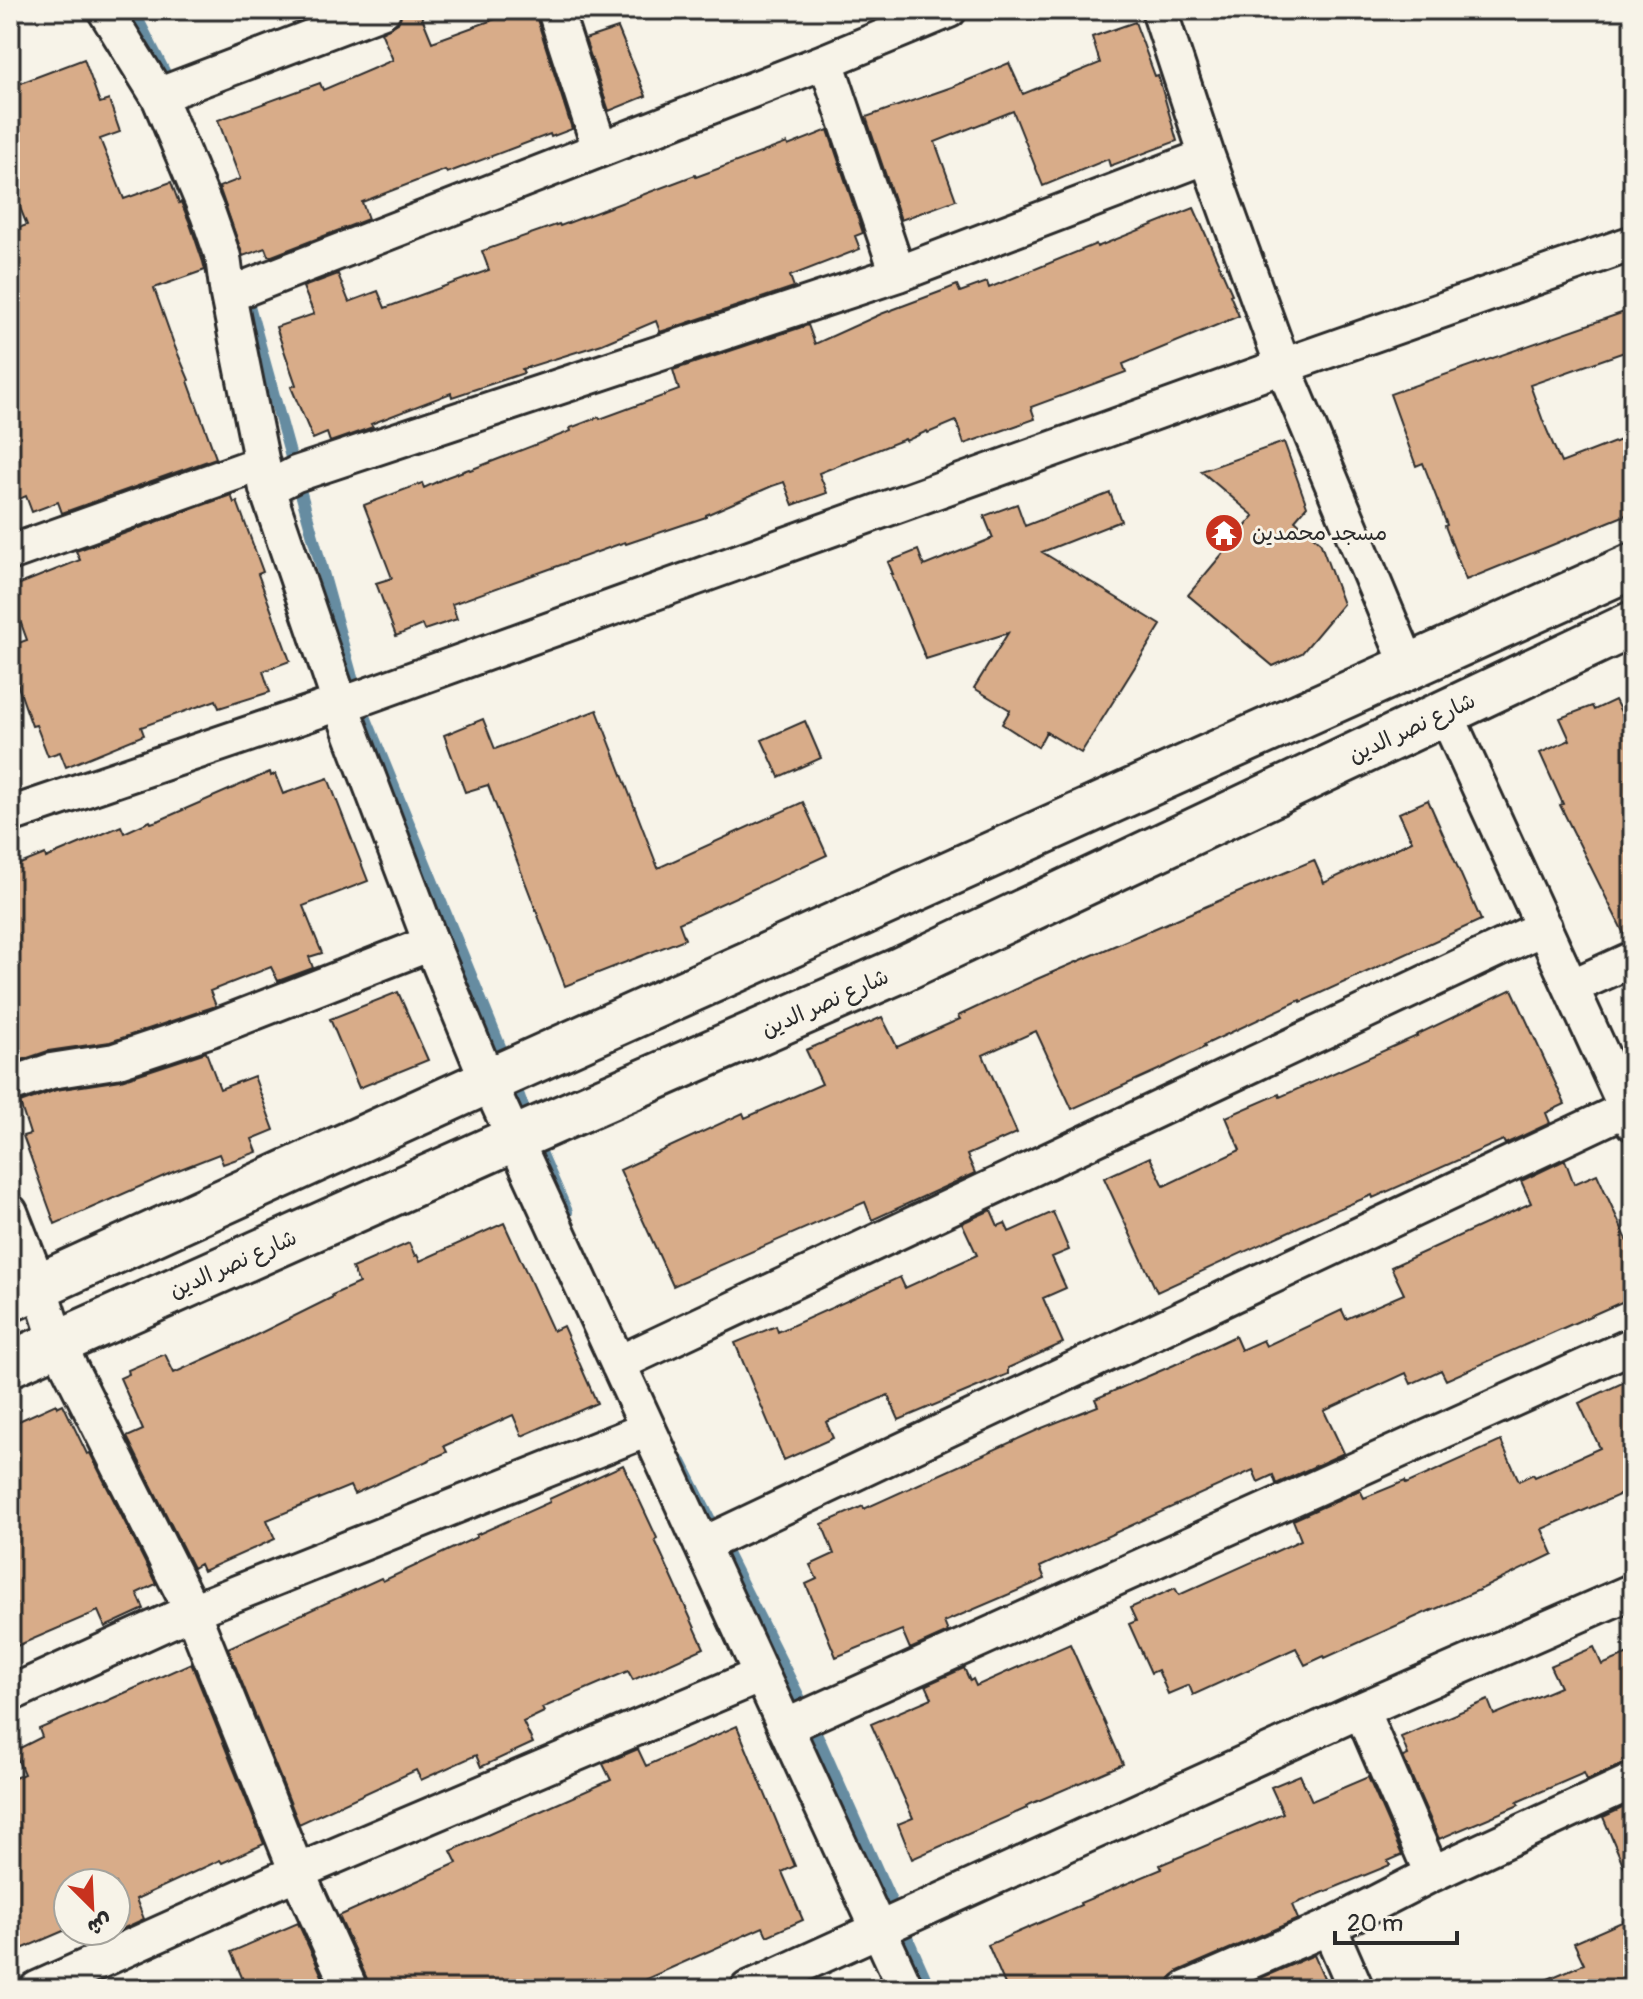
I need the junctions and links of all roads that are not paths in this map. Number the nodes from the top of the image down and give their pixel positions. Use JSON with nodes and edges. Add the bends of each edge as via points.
{"nodes":[{"id":1,"x":105,"y":10,"type":"edge"},
{"id":2,"x":383,"y":10,"type":"edge"},
{"id":3,"x":555,"y":10,"type":"edge"},
{"id":4,"x":949,"y":10,"type":"edge"},
{"id":5,"x":1159,"y":10,"type":"edge"},
{"id":6,"x":826,"y":61,"type":"junction"},
{"id":7,"x":160,"y":99,"type":"junction"},
{"id":8,"x":600,"y":149,"type":"junction"},
{"id":9,"x":1207,"y":156,"type":"junction"},
{"id":10,"x":1633,"y":243,"type":"edge"},
{"id":11,"x":898,"y":274,"type":"junction"},
{"id":12,"x":228,"y":295,"type":"junction"},
{"id":13,"x":1283,"y":366,"type":"junction"},
{"id":14,"x":265,"y":476,"type":"junction"},
{"id":15,"x":10,"y":553,"type":"edge"},
{"id":16,"x":1633,"y":566,"type":"edge"},
{"id":17,"x":1633,"y":624,"type":"edge"},
{"id":18,"x":1409,"y":667,"type":"junction"},
{"id":19,"x":340,"y":703,"type":"junction"},
{"id":20,"x":1445,"y":712,"type":"junction"},
{"id":21,"x":10,"y":815,"type":"edge"},
{"id":22,"x":1544,"y":927,"type":"junction"},
{"id":23,"x":431,"y":943,"type":"junction"},
{"id":24,"x":1633,"y":959,"type":"edge"},
{"id":25,"x":1571,"y":987,"type":"junction"},
{"id":26,"x":488,"y":1081,"type":"junction"},
{"id":27,"x":10,"y":1085,"type":"edge"},
{"id":28,"x":1630,"y":1116,"type":"edge"},
{"id":29,"x":514,"y":1139,"type":"junction"},
{"id":30,"x":10,"y":1212,"type":"edge"},
{"id":31,"x":24,"y":1292,"type":"edge"},
{"id":32,"x":57,"y":1342,"type":"junction"},
{"id":33,"x":1633,"y":1345,"type":"edge"},
{"id":34,"x":10,"y":1364,"type":"edge"},
{"id":35,"x":619,"y":1366,"type":"junction"},
{"id":36,"x":648,"y":1429,"type":"junction"},
{"id":37,"x":701,"y":1544,"type":"junction"},
{"id":38,"x":1633,"y":1591,"type":"edge"},
{"id":39,"x":192,"y":1611,"type":"junction"},
{"id":40,"x":761,"y":1675,"type":"junction"},
{"id":41,"x":10,"y":1694,"type":"edge"},
{"id":42,"x":1361,"y":1710,"type":"junction"},
{"id":43,"x":785,"y":1727,"type":"junction"},
{"id":44,"x":1633,"y":1781,"type":"edge"},
{"id":45,"x":297,"y":1872,"type":"junction"},
{"id":46,"x":1432,"y":1874,"type":"junction"},
{"id":47,"x":1329,"y":1927,"type":"junction"},
{"id":48,"x":879,"y":1929,"type":"junction"},
{"id":49,"x":37,"y":1989,"type":"edge"},
{"id":50,"x":350,"y":1989,"type":"edge"},
{"id":51,"x":748,"y":1989,"type":"edge"},
{"id":52,"x":906,"y":1989,"type":"edge"},
{"id":53,"x":1186,"y":1989,"type":"edge"},
{"id":54,"x":1356,"y":1989,"type":"edge"}],
"edges":[{"from":1,"to":7,"type":"street"},
{"from":2,"to":7,"type":"street"},
{"from":3,"to":8,"type":"street"},
{"from":4,"to":6,"type":"street"},
{"from":5,"to":9,"type":"street"},
{"from":6,"to":8,"type":"street"},
{"from":6,"to":11,"type":"street"},
{"from":7,"to":12,"type":"street","via":[[223,257]]},
{"from":8,"to":12,"type":"street"},
{"from":9,"to":11,"type":"street"},
{"from":9,"to":13,"type":"street"},
{"from":10,"to":13,"type":"street"},
{"from":11,"to":14,"type":"street","via":[[296,474]]},
{"from":12,"to":14,"type":"street"},
{"from":13,"to":18,"type":"street"},
{"from":13,"to":19,"type":"street"},
{"from":14,"to":15,"type":"street"},
{"from":14,"to":19,"type":"street"},
{"from":16,"to":18,"type":"street"},
{"from":17,"to":20,"type":"street","name":"شارع نصر الدين"},
{"from":18,"to":26,"type":"street"},
{"from":19,"to":21,"type":"street"},
{"from":19,"to":23,"type":"street"},
{"from":20,"to":22,"type":"street"},
{"from":20,"to":29,"type":"street","name":"شارع نصر الدين","via":[[900,970]]},
{"from":22,"to":25,"type":"street"},
{"from":22,"to":35,"type":"street"},
{"from":23,"to":26,"type":"street"},
{"from":23,"to":27,"type":"street","via":[[211,1029],[115,1061],[51,1071]]},
{"from":24,"to":25,"type":"street"},
{"from":25,"to":28,"type":"street"},
{"from":26,"to":29,"type":"street"},
{"from":26,"to":31,"type":"street"},
{"from":28,"to":37,"type":"street"},
{"from":29,"to":32,"type":"street","name":"شارع نصر الدين"},
{"from":29,"to":35,"type":"street"},
{"from":30,"to":31,"type":"street"},
{"from":31,"to":32,"type":"street"},
{"from":32,"to":34,"type":"street","name":"شارع نصر الدين"},
{"from":32,"to":39,"type":"street"},
{"from":33,"to":43,"type":"street"},
{"from":35,"to":36,"type":"street"},
{"from":36,"to":37,"type":"street"},
{"from":36,"to":39,"type":"street"},
{"from":37,"to":40,"type":"street"},
{"from":38,"to":42,"type":"street"},
{"from":39,"to":41,"type":"street"},
{"from":39,"to":45,"type":"street"},
{"from":40,"to":43,"type":"street"},
{"from":40,"to":45,"type":"street"},
{"from":42,"to":46,"type":"street"},
{"from":42,"to":48,"type":"street"},
{"from":43,"to":48,"type":"street"},
{"from":44,"to":46,"type":"street"},
{"from":45,"to":49,"type":"street"},
{"from":45,"to":50,"type":"street"},
{"from":46,"to":47,"type":"street"},
{"from":47,"to":53,"type":"street"},
{"from":47,"to":54,"type":"street"},
{"from":48,"to":51,"type":"street"},
{"from":48,"to":52,"type":"street"}]}
